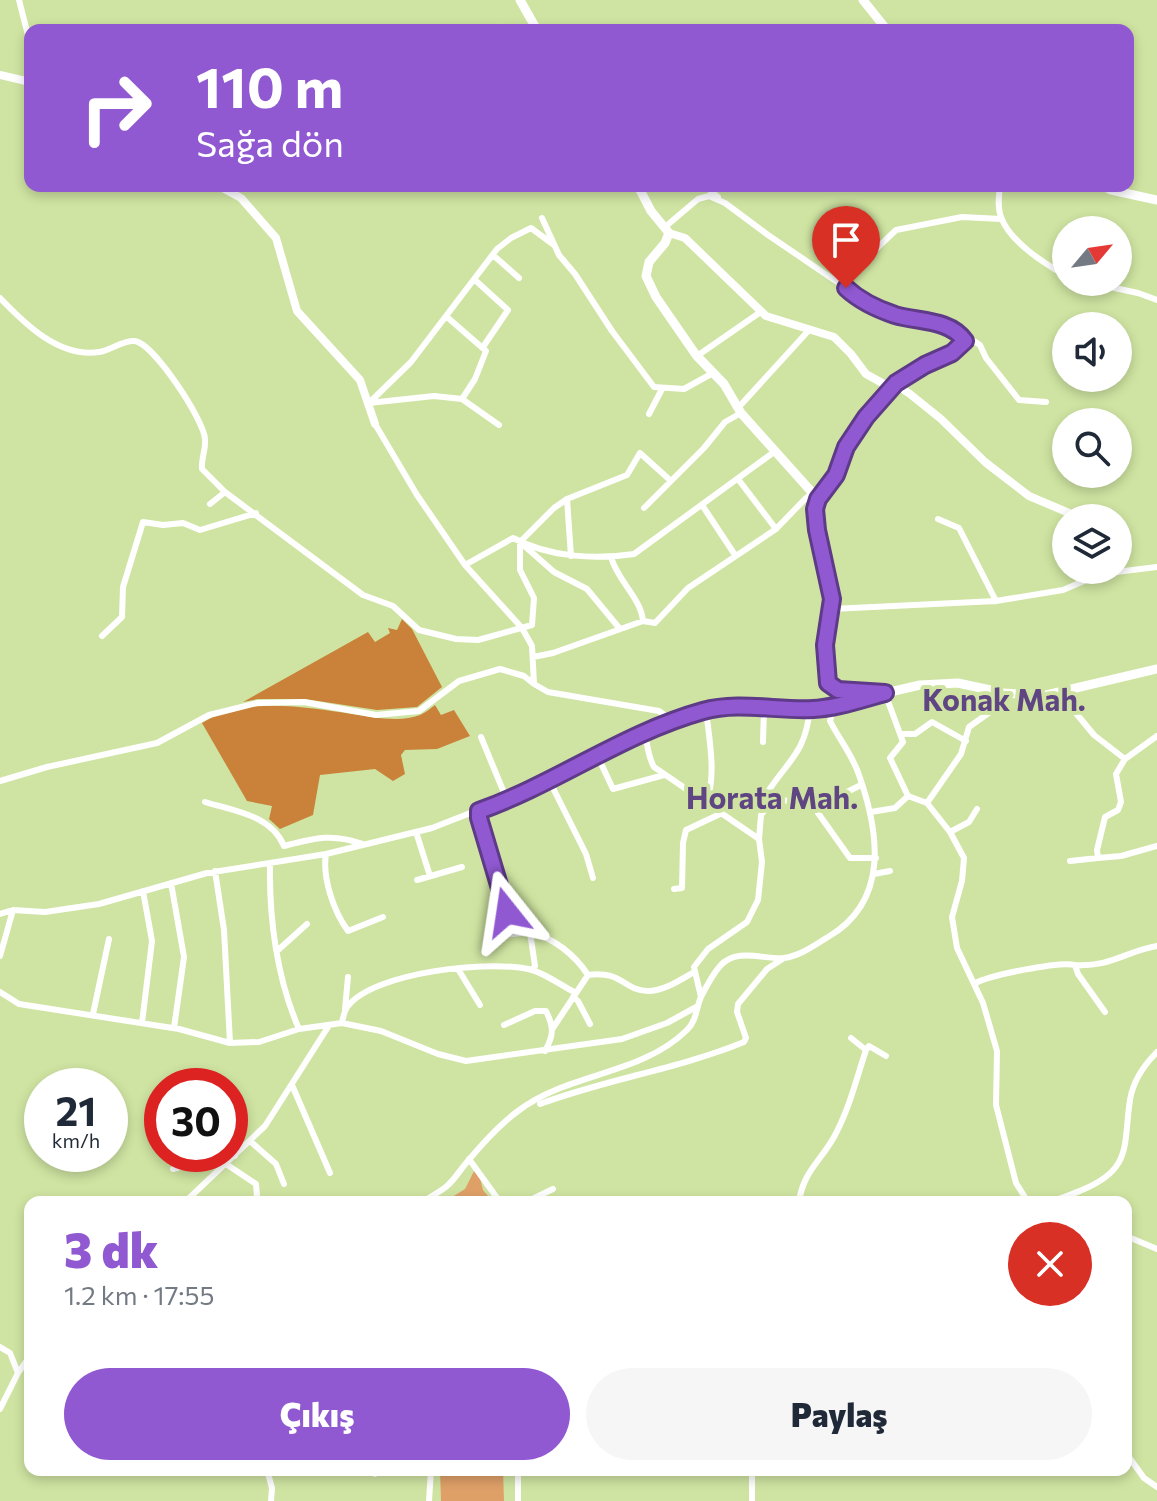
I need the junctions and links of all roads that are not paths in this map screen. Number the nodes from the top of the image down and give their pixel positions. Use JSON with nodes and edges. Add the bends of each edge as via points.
{"nodes":[{"id":1,"x":19,"y":0,"type":"edge"},
{"id":2,"x":520,"y":0,"type":"edge"},
{"id":3,"x":863,"y":0,"type":"edge"},
{"id":4,"x":25,"y":24,"type":"edge"},
{"id":5,"x":534,"y":24,"type":"edge"},
{"id":6,"x":882,"y":24,"type":"edge"},
{"id":7,"x":0,"y":75,"type":"edge"},
{"id":8,"x":24,"y":81,"type":"edge"},
{"id":9,"x":230,"y":192,"type":"edge"},
{"id":10,"x":641,"y":192,"type":"edge"},
{"id":11,"x":712,"y":192,"type":"edge"},
{"id":12,"x":999,"y":192,"type":"edge"},
{"id":13,"x":1120,"y":192,"type":"edge"},
{"id":14,"x":1157,"y":200,"type":"edge"},
{"id":15,"x":724,"y":202,"type":"junction"},
{"id":16,"x":542,"y":218,"type":"dead end"},
{"id":17,"x":1001,"y":219,"type":"junction"},
{"id":18,"x":667,"y":230,"type":"junction"},
{"id":19,"x":554,"y":245,"type":"junction"},
{"id":20,"x":493,"y":255,"type":"junction"},
{"id":21,"x":1052,"y":268,"type":"edge"},
{"id":22,"x":850,"y":274,"type":"junction"},
{"id":23,"x":830,"y":277,"type":"junction"},
{"id":24,"x":519,"y":278,"type":"dead end"},
{"id":25,"x":475,"y":280,"type":"junction"},
{"id":26,"x":846,"y":288,"type":"junction"},
{"id":27,"x":1132,"y":292,"type":"edge"},
{"id":28,"x":0,"y":298,"type":"edge"},
{"id":29,"x":1157,"y":300,"type":"edge"},
{"id":30,"x":762,"y":311,"type":"junction"},
{"id":31,"x":447,"y":317,"type":"junction"},
{"id":32,"x":810,"y":329,"type":"junction"},
{"id":33,"x":965,"y":341,"type":"junction"},
{"id":34,"x":483,"y":347,"type":"junction"},
{"id":35,"x":697,"y":356,"type":"junction"},
{"id":36,"x":713,"y":373,"type":"junction"},
{"id":37,"x":895,"y":384,"type":"junction"},
{"id":38,"x":662,"y":389,"type":"junction"},
{"id":39,"x":462,"y":399,"type":"junction"},
{"id":40,"x":1046,"y":402,"type":"dead end"},
{"id":41,"x":369,"y":403,"type":"junction"},
{"id":42,"x":739,"y":411,"type":"junction"},
{"id":43,"x":649,"y":414,"type":"dead end"},
{"id":44,"x":375,"y":424,"type":"joint"},
{"id":45,"x":499,"y":425,"type":"dead end"},
{"id":46,"x":774,"y":452,"type":"junction"},
{"id":47,"x":738,"y":479,"type":"junction"},
{"id":48,"x":671,"y":481,"type":"junction"},
{"id":49,"x":225,"y":492,"type":"junction"},
{"id":50,"x":567,"y":499,"type":"junction"},
{"id":51,"x":818,"y":499,"type":"junction"},
{"id":52,"x":210,"y":504,"type":"dead end"},
{"id":53,"x":702,"y":505,"type":"junction"},
{"id":54,"x":1052,"y":506,"type":"edge"},
{"id":55,"x":644,"y":508,"type":"dead end"},
{"id":56,"x":256,"y":513,"type":"junction"},
{"id":57,"x":938,"y":519,"type":"dead end"},
{"id":58,"x":776,"y":529,"type":"junction"},
{"id":59,"x":520,"y":542,"type":"junction"},
{"id":60,"x":735,"y":555,"type":"junction"},
{"id":61,"x":571,"y":556,"type":"junction"},
{"id":62,"x":611,"y":557,"type":"junction"},
{"id":63,"x":465,"y":565,"type":"junction"},
{"id":64,"x":1157,"y":567,"type":"edge"},
{"id":65,"x":1132,"y":570,"type":"edge"},
{"id":66,"x":1076,"y":584,"type":"edge"},
{"id":67,"x":996,"y":601,"type":"junction"},
{"id":68,"x":832,"y":609,"type":"junction"},
{"id":69,"x":643,"y":621,"type":"junction"},
{"id":70,"x":522,"y":628,"type":"junction"},
{"id":71,"x":620,"y":629,"type":"junction"},
{"id":72,"x":102,"y":636,"type":"dead end"},
{"id":73,"x":533,"y":657,"type":"junction"},
{"id":74,"x":1157,"y":669,"type":"edge"},
{"id":75,"x":534,"y":684,"type":"junction"},
{"id":76,"x":885,"y":693,"type":"junction"},
{"id":77,"x":1004,"y":693,"type":"junction"},
{"id":78,"x":1042,"y":696,"type":"junction"},
{"id":79,"x":829,"y":707,"type":"junction"},
{"id":80,"x":764,"y":708,"type":"junction"},
{"id":81,"x":706,"y":709,"type":"junction"},
{"id":82,"x":810,"y":709,"type":"junction"},
{"id":83,"x":671,"y":720,"type":"junction"},
{"id":84,"x":644,"y":730,"type":"junction"},
{"id":85,"x":902,"y":734,"type":"junction"},
{"id":86,"x":1157,"y":736,"type":"edge"},
{"id":87,"x":481,"y":737,"type":"dead end"},
{"id":88,"x":966,"y":741,"type":"junction"},
{"id":89,"x":763,"y":742,"type":"dead end"},
{"id":90,"x":598,"y":757,"type":"junction"},
{"id":91,"x":1125,"y":759,"type":"junction"},
{"id":92,"x":665,"y":775,"type":"junction"},
{"id":93,"x":0,"y":781,"type":"edge"},
{"id":94,"x":550,"y":782,"type":"junction"},
{"id":95,"x":861,"y":785,"type":"junction"},
{"id":96,"x":908,"y":796,"type":"junction"},
{"id":97,"x":507,"y":800,"type":"junction"},
{"id":98,"x":205,"y":802,"type":"dead end"},
{"id":99,"x":770,"y":803,"type":"junction"},
{"id":100,"x":817,"y":803,"type":"junction"},
{"id":101,"x":927,"y":803,"type":"junction"},
{"id":102,"x":706,"y":804,"type":"junction"},
{"id":103,"x":977,"y":809,"type":"dead end"},
{"id":104,"x":479,"y":811,"type":"junction"},
{"id":105,"x":871,"y":812,"type":"junction"},
{"id":106,"x":720,"y":814,"type":"junction"},
{"id":107,"x":416,"y":832,"type":"junction"},
{"id":108,"x":950,"y":832,"type":"junction"},
{"id":109,"x":759,"y":839,"type":"junction"},
{"id":110,"x":365,"y":845,"type":"junction"},
{"id":111,"x":1157,"y":846,"type":"edge"},
{"id":112,"x":326,"y":854,"type":"junction"},
{"id":113,"x":876,"y":858,"type":"junction"},
{"id":114,"x":1098,"y":858,"type":"junction"},
{"id":115,"x":1070,"y":861,"type":"dead end"},
{"id":116,"x":270,"y":864,"type":"junction"},
{"id":117,"x":462,"y":867,"type":"dead end"},
{"id":118,"x":215,"y":871,"type":"junction"},
{"id":119,"x":890,"y":871,"type":"dead end"},
{"id":120,"x":874,"y":874,"type":"junction"},
{"id":121,"x":430,"y":876,"type":"junction"},
{"id":122,"x":593,"y":878,"type":"dead end"},
{"id":123,"x":417,"y":880,"type":"dead end"},
{"id":124,"x":171,"y":883,"type":"junction"},
{"id":125,"x":674,"y":889,"type":"dead end"},
{"id":126,"x":143,"y":891,"type":"junction"},
{"id":127,"x":13,"y":910,"type":"junction"},
{"id":128,"x":0,"y":914,"type":"edge"},
{"id":129,"x":383,"y":917,"type":"dead end"},
{"id":130,"x":307,"y":924,"type":"dead end"},
{"id":131,"x":530,"y":932,"type":"junction"},
{"id":132,"x":109,"y":939,"type":"dead end"},
{"id":133,"x":1157,"y":946,"type":"edge"},
{"id":134,"x":277,"y":951,"type":"junction"},
{"id":135,"x":0,"y":956,"type":"edge"},
{"id":136,"x":784,"y":958,"type":"junction"},
{"id":137,"x":1075,"y":965,"type":"junction"},
{"id":138,"x":1046,"y":968,"type":"junction"},
{"id":139,"x":458,"y":969,"type":"junction"},
{"id":140,"x":532,"y":970,"type":"junction"},
{"id":141,"x":694,"y":972,"type":"junction"},
{"id":142,"x":588,"y":975,"type":"junction"},
{"id":143,"x":1054,"y":975,"type":"dead end"},
{"id":144,"x":348,"y":977,"type":"dead end"},
{"id":145,"x":974,"y":984,"type":"junction"},
{"id":146,"x":0,"y":992,"type":"edge"},
{"id":147,"x":574,"y":995,"type":"junction"},
{"id":148,"x":701,"y":997,"type":"junction"},
{"id":149,"x":480,"y":1005,"type":"dead end"},
{"id":150,"x":698,"y":1006,"type":"junction"},
{"id":151,"x":345,"y":1009,"type":"junction"},
{"id":152,"x":1105,"y":1012,"type":"dead end"},
{"id":153,"x":93,"y":1014,"type":"junction"},
{"id":154,"x":142,"y":1023,"type":"junction"},
{"id":155,"x":342,"y":1023,"type":"junction"},
{"id":156,"x":590,"y":1024,"type":"dead end"},
{"id":157,"x":504,"y":1025,"type":"dead end"},
{"id":158,"x":328,"y":1026,"type":"junction"},
{"id":159,"x":174,"y":1028,"type":"junction"},
{"id":160,"x":553,"y":1028,"type":"junction"},
{"id":161,"x":299,"y":1029,"type":"junction"},
{"id":162,"x":851,"y":1038,"type":"dead end"},
{"id":163,"x":230,"y":1043,"type":"junction"},
{"id":164,"x":866,"y":1050,"type":"junction"},
{"id":165,"x":545,"y":1051,"type":"junction"},
{"id":166,"x":1157,"y":1052,"type":"edge"},
{"id":167,"x":886,"y":1056,"type":"dead end"},
{"id":168,"x":292,"y":1085,"type":"junction"},
{"id":169,"x":540,"y":1104,"type":"dead end"},
{"id":170,"x":250,"y":1141,"type":"joint"},
{"id":171,"x":469,"y":1159,"type":"junction"},
{"id":172,"x":217,"y":1172,"type":"edge"},
{"id":173,"x":238,"y":1172,"type":"edge"},
{"id":174,"x":330,"y":1173,"type":"dead end"},
{"id":175,"x":284,"y":1184,"type":"dead end"},
{"id":176,"x":553,"y":1189,"type":"dead end"},
{"id":177,"x":1014,"y":1195,"type":"dead end"},
{"id":178,"x":191,"y":1196,"type":"edge"},
{"id":179,"x":257,"y":1196,"type":"edge"},
{"id":180,"x":431,"y":1196,"type":"edge"},
{"id":181,"x":496,"y":1196,"type":"edge"},
{"id":182,"x":538,"y":1196,"type":"edge"},
{"id":183,"x":800,"y":1196,"type":"edge"},
{"id":184,"x":1017,"y":1196,"type":"edge"},
{"id":185,"x":1024,"y":1196,"type":"edge"},
{"id":186,"x":1063,"y":1196,"type":"edge"},
{"id":187,"x":1132,"y":1239,"type":"edge"},
{"id":188,"x":1157,"y":1249,"type":"edge"},
{"id":189,"x":0,"y":1347,"type":"edge"},
{"id":190,"x":24,"y":1364,"type":"edge"},
{"id":191,"x":18,"y":1373,"type":"junction"},
{"id":192,"x":0,"y":1409,"type":"edge"},
{"id":193,"x":1132,"y":1461,"type":"edge"},
{"id":194,"x":269,"y":1476,"type":"edge"},
{"id":195,"x":431,"y":1476,"type":"edge"},
{"id":196,"x":518,"y":1476,"type":"edge"},
{"id":197,"x":752,"y":1476,"type":"edge"},
{"id":198,"x":1157,"y":1487,"type":"edge"},
{"id":199,"x":271,"y":1501,"type":"edge"},
{"id":200,"x":429,"y":1501,"type":"edge"},
{"id":201,"x":518,"y":1501,"type":"edge"},
{"id":202,"x":752,"y":1501,"type":"edge"}],
"edges":[{"from":1,"to":4,"type":"street"},
{"from":2,"to":5,"type":"main road"},
{"from":3,"to":6,"type":"main road"},
{"from":7,"to":8,"type":"street"},
{"from":9,"to":41,"type":"street","via":[[276,238],[297,311],[360,380]]},
{"from":10,"to":18,"type":"main road"},
{"from":11,"to":15,"type":"street"},
{"from":12,"to":17,"type":"street"},
{"from":13,"to":14,"type":"main road"},
{"from":15,"to":18,"type":"street","via":[[709,196],[698,199]]},
{"from":15,"to":23,"type":"street"},
{"from":16,"to":19,"type":"street"},
{"from":17,"to":21,"type":"street"},
{"from":17,"to":22,"type":"street","via":[[962,217],[896,230]]},
{"from":18,"to":30,"type":"street","via":[[685,238]]},
{"from":18,"to":35,"type":"main road","via":[[646,276]]},
{"from":19,"to":20,"type":"street","via":[[531,228]]},
{"from":19,"to":38,"type":"street","via":[[641,371]]},
{"from":20,"to":24,"type":"street"},
{"from":20,"to":25,"type":"street"},
{"from":22,"to":23,"type":"street"},
{"from":22,"to":26,"type":"street"},
{"from":23,"to":26,"type":"street"},
{"from":25,"to":31,"type":"street"},
{"from":25,"to":34,"type":"street","via":[[508,310]]},
{"from":26,"to":33,"type":"street","via":[[859,300],[949,328]]},
{"from":27,"to":29,"type":"street"},
{"from":28,"to":49,"type":"street","via":[[28,328],[62,346],[98,352],[130,341],[146,346],[201,425],[202,469]]},
{"from":30,"to":32,"type":"street"},
{"from":30,"to":35,"type":"street"},
{"from":31,"to":34,"type":"street"},
{"from":31,"to":41,"type":"street"},
{"from":32,"to":37,"type":"street","via":[[834,337],[866,374]]},
{"from":32,"to":42,"type":"street"},
{"from":33,"to":37,"type":"street"},
{"from":33,"to":40,"type":"street","via":[[980,345],[1019,400]]},
{"from":34,"to":39,"type":"street","via":[[486,355]]},
{"from":35,"to":36,"type":"main road"},
{"from":36,"to":38,"type":"street","via":[[684,389]]},
{"from":36,"to":42,"type":"main road"},
{"from":37,"to":51,"type":"street","via":[[866,417]]},
{"from":37,"to":54,"type":"street","via":[[985,462],[1029,496]]},
{"from":38,"to":43,"type":"street"},
{"from":39,"to":41,"type":"street","via":[[434,396]]},
{"from":39,"to":45,"type":"street"},
{"from":41,"to":44,"type":"street"},
{"from":42,"to":46,"type":"main road"},
{"from":42,"to":48,"type":"street"},
{"from":44,"to":63,"type":"street"},
{"from":46,"to":47,"type":"street"},
{"from":46,"to":51,"type":"main road"},
{"from":47,"to":53,"type":"street"},
{"from":47,"to":58,"type":"street"},
{"from":48,"to":50,"type":"street","via":[[640,453],[627,475]]},
{"from":48,"to":55,"type":"street"},
{"from":49,"to":52,"type":"street"},
{"from":49,"to":56,"type":"street"},
{"from":50,"to":59,"type":"street"},
{"from":50,"to":61,"type":"street"},
{"from":51,"to":58,"type":"street","via":[[809,496]]},
{"from":51,"to":68,"type":"main road","via":[[817,530]]},
{"from":53,"to":60,"type":"street"},
{"from":53,"to":62,"type":"street","via":[[634,554]]},
{"from":56,"to":70,"type":"street","via":[[363,595],[393,606],[419,630],[478,640]]},
{"from":56,"to":72,"type":"street","via":[[200,530],[183,523],[143,522],[123,587],[122,617]]},
{"from":57,"to":67,"type":"street","via":[[959,528]]},
{"from":58,"to":60,"type":"street"},
{"from":59,"to":61,"type":"street"},
{"from":59,"to":63,"type":"street","via":[[513,538]]},
{"from":59,"to":70,"type":"street","via":[[520,570],[534,598],[532,625]]},
{"from":59,"to":71,"type":"street","via":[[554,572],[587,589]]},
{"from":60,"to":69,"type":"street","via":[[688,588],[655,623]]},
{"from":61,"to":62,"type":"street"},
{"from":62,"to":69,"type":"street"},
{"from":63,"to":70,"type":"street"},
{"from":64,"to":65,"type":"street"},
{"from":66,"to":67,"type":"street"},
{"from":67,"to":68,"type":"street"},
{"from":68,"to":76,"type":"main road","via":[[825,645],[828,683],[838,690]]},
{"from":69,"to":71,"type":"street"},
{"from":70,"to":73,"type":"street"},
{"from":71,"to":73,"type":"street"},
{"from":73,"to":75,"type":"street"},
{"from":74,"to":78,"type":"main road"},
{"from":75,"to":83,"type":"street","via":[[548,692],[659,711]]},
{"from":75,"to":93,"type":"street","via":[[500,669],[459,681],[419,711],[376,715],[304,702],[257,703],[209,715],[157,743]]},
{"from":76,"to":77,"type":"main road","via":[[958,683]]},
{"from":76,"to":79,"type":"main road"},
{"from":76,"to":85,"type":"street"},
{"from":77,"to":78,"type":"main road"},
{"from":77,"to":88,"type":"street","via":[[997,707],[969,727]]},
{"from":78,"to":91,"type":"street","via":[[1075,712]]},
{"from":79,"to":82,"type":"street"},
{"from":79,"to":95,"type":"street","via":[[830,721]]},
{"from":80,"to":81,"type":"street"},
{"from":80,"to":82,"type":"street"},
{"from":80,"to":89,"type":"street"},
{"from":81,"to":83,"type":"street"},
{"from":81,"to":102,"type":"street","via":[[712,762]]},
{"from":82,"to":99,"type":"street","via":[[797,755],[767,793]]},
{"from":83,"to":84,"type":"street"},
{"from":84,"to":90,"type":"street"},
{"from":84,"to":92,"type":"street","via":[[647,756]]},
{"from":85,"to":88,"type":"street","via":[[915,734],[932,722]]},
{"from":85,"to":96,"type":"street","via":[[903,742],[890,758]]},
{"from":86,"to":91,"type":"street"},
{"from":87,"to":97,"type":"street"},
{"from":88,"to":101,"type":"street"},
{"from":90,"to":92,"type":"street","via":[[613,789]]},
{"from":90,"to":94,"type":"street"},
{"from":91,"to":114,"type":"street","via":[[1116,774],[1121,802],[1105,817]]},
{"from":92,"to":102,"type":"street"},
{"from":94,"to":97,"type":"street"},
{"from":94,"to":122,"type":"street"},
{"from":95,"to":100,"type":"street"},
{"from":95,"to":105,"type":"street"},
{"from":96,"to":101,"type":"street"},
{"from":96,"to":105,"type":"street","via":[[895,808]]},
{"from":97,"to":104,"type":"street"},
{"from":98,"to":110,"type":"street","via":[[266,822],[284,846],[340,836]]},
{"from":99,"to":100,"type":"street"},
{"from":99,"to":109,"type":"street","via":[[761,815]]},
{"from":100,"to":113,"type":"street","via":[[818,813],[850,858]]},
{"from":101,"to":108,"type":"street"},
{"from":102,"to":106,"type":"street"},
{"from":103,"to":108,"type":"street","via":[[969,822]]},
{"from":104,"to":107,"type":"street"},
{"from":104,"to":131,"type":"street","via":[[504,897],[504,935]]},
{"from":105,"to":113,"type":"street"},
{"from":106,"to":109,"type":"street"},
{"from":106,"to":125,"type":"street","via":[[686,830],[682,888]]},
{"from":107,"to":110,"type":"street"},
{"from":107,"to":121,"type":"street"},
{"from":108,"to":145,"type":"street","via":[[964,858],[952,917],[957,948]]},
{"from":109,"to":141,"type":"street","via":[[758,900],[747,922],[708,949]]},
{"from":110,"to":112,"type":"street"},
{"from":111,"to":114,"type":"street"},
{"from":112,"to":116,"type":"street"},
{"from":112,"to":129,"type":"street","via":[[333,901],[348,931]]},
{"from":113,"to":120,"type":"street"},
{"from":114,"to":115,"type":"street"},
{"from":116,"to":118,"type":"street"},
{"from":116,"to":134,"type":"street"},
{"from":117,"to":121,"type":"street"},
{"from":118,"to":124,"type":"street"},
{"from":118,"to":163,"type":"street"},
{"from":119,"to":120,"type":"street"},
{"from":120,"to":136,"type":"street","via":[[850,923]]},
{"from":121,"to":123,"type":"street"},
{"from":124,"to":126,"type":"street"},
{"from":124,"to":159,"type":"street","via":[[184,957]]},
{"from":126,"to":127,"type":"street","via":[[99,904]]},
{"from":126,"to":154,"type":"street","via":[[152,941]]},
{"from":127,"to":128,"type":"street"},
{"from":127,"to":135,"type":"street"},
{"from":130,"to":134,"type":"street"},
{"from":131,"to":140,"type":"street"},
{"from":131,"to":142,"type":"street","via":[[544,935],[579,960]]},
{"from":132,"to":153,"type":"street"},
{"from":133,"to":137,"type":"street","via":[[1101,965]]},
{"from":134,"to":161,"type":"street","via":[[282,985]]},
{"from":136,"to":148,"type":"street","via":[[730,958]]},
{"from":136,"to":169,"type":"street","via":[[767,969],[738,1004],[744,1042]]},
{"from":137,"to":138,"type":"street"},
{"from":137,"to":152,"type":"street"},
{"from":138,"to":143,"type":"street"},
{"from":138,"to":145,"type":"street","via":[[1023,969]]},
{"from":139,"to":140,"type":"street","via":[[481,965]]},
{"from":139,"to":149,"type":"street"},
{"from":139,"to":151,"type":"street","via":[[391,979]]},
{"from":140,"to":147,"type":"street"},
{"from":141,"to":142,"type":"street","via":[[648,991],[612,974]]},
{"from":141,"to":148,"type":"street"},
{"from":142,"to":147,"type":"street"},
{"from":144,"to":151,"type":"street"},
{"from":145,"to":185,"type":"street","via":[[997,1051],[996,1105]]},
{"from":146,"to":153,"type":"street","via":[[19,1004]]},
{"from":147,"to":156,"type":"street"},
{"from":147,"to":160,"type":"street"},
{"from":148,"to":150,"type":"street"},
{"from":150,"to":165,"type":"street","via":[[622,1039]]},
{"from":150,"to":171,"type":"street","via":[[688,1029],[665,1045],[638,1062],[535,1100]]},
{"from":151,"to":155,"type":"street"},
{"from":153,"to":154,"type":"street"},
{"from":154,"to":159,"type":"street"},
{"from":155,"to":158,"type":"street"},
{"from":155,"to":165,"type":"street","via":[[466,1061]]},
{"from":157,"to":160,"type":"street","via":[[546,1011]]},
{"from":158,"to":161,"type":"street"},
{"from":158,"to":168,"type":"street"},
{"from":159,"to":163,"type":"street"},
{"from":160,"to":165,"type":"street"},
{"from":161,"to":163,"type":"street","via":[[259,1042]]},
{"from":162,"to":164,"type":"street"},
{"from":164,"to":167,"type":"street","via":[[869,1046]]},
{"from":164,"to":183,"type":"street","via":[[851,1099],[833,1139],[805,1177]]},
{"from":166,"to":186,"type":"street","via":[[1135,1081],[1124,1150],[1112,1173]]},
{"from":168,"to":170,"type":"street"},
{"from":168,"to":174,"type":"street"},
{"from":170,"to":175,"type":"street","via":[[276,1164]]},
{"from":171,"to":180,"type":"street"},
{"from":171,"to":181,"type":"street"},
{"from":172,"to":178,"type":"street"},
{"from":173,"to":179,"type":"street","via":[[256,1184]]},
{"from":176,"to":182,"type":"street"},
{"from":177,"to":184,"type":"street"},
{"from":187,"to":188,"type":"street"},
{"from":189,"to":191,"type":"street","via":[[10,1353]]},
{"from":190,"to":191,"type":"street"},
{"from":191,"to":192,"type":"street"},
{"from":193,"to":198,"type":"street"},
{"from":194,"to":199,"type":"street"},
{"from":195,"to":200,"type":"street"},
{"from":196,"to":201,"type":"street"},
{"from":197,"to":202,"type":"street"}]}
